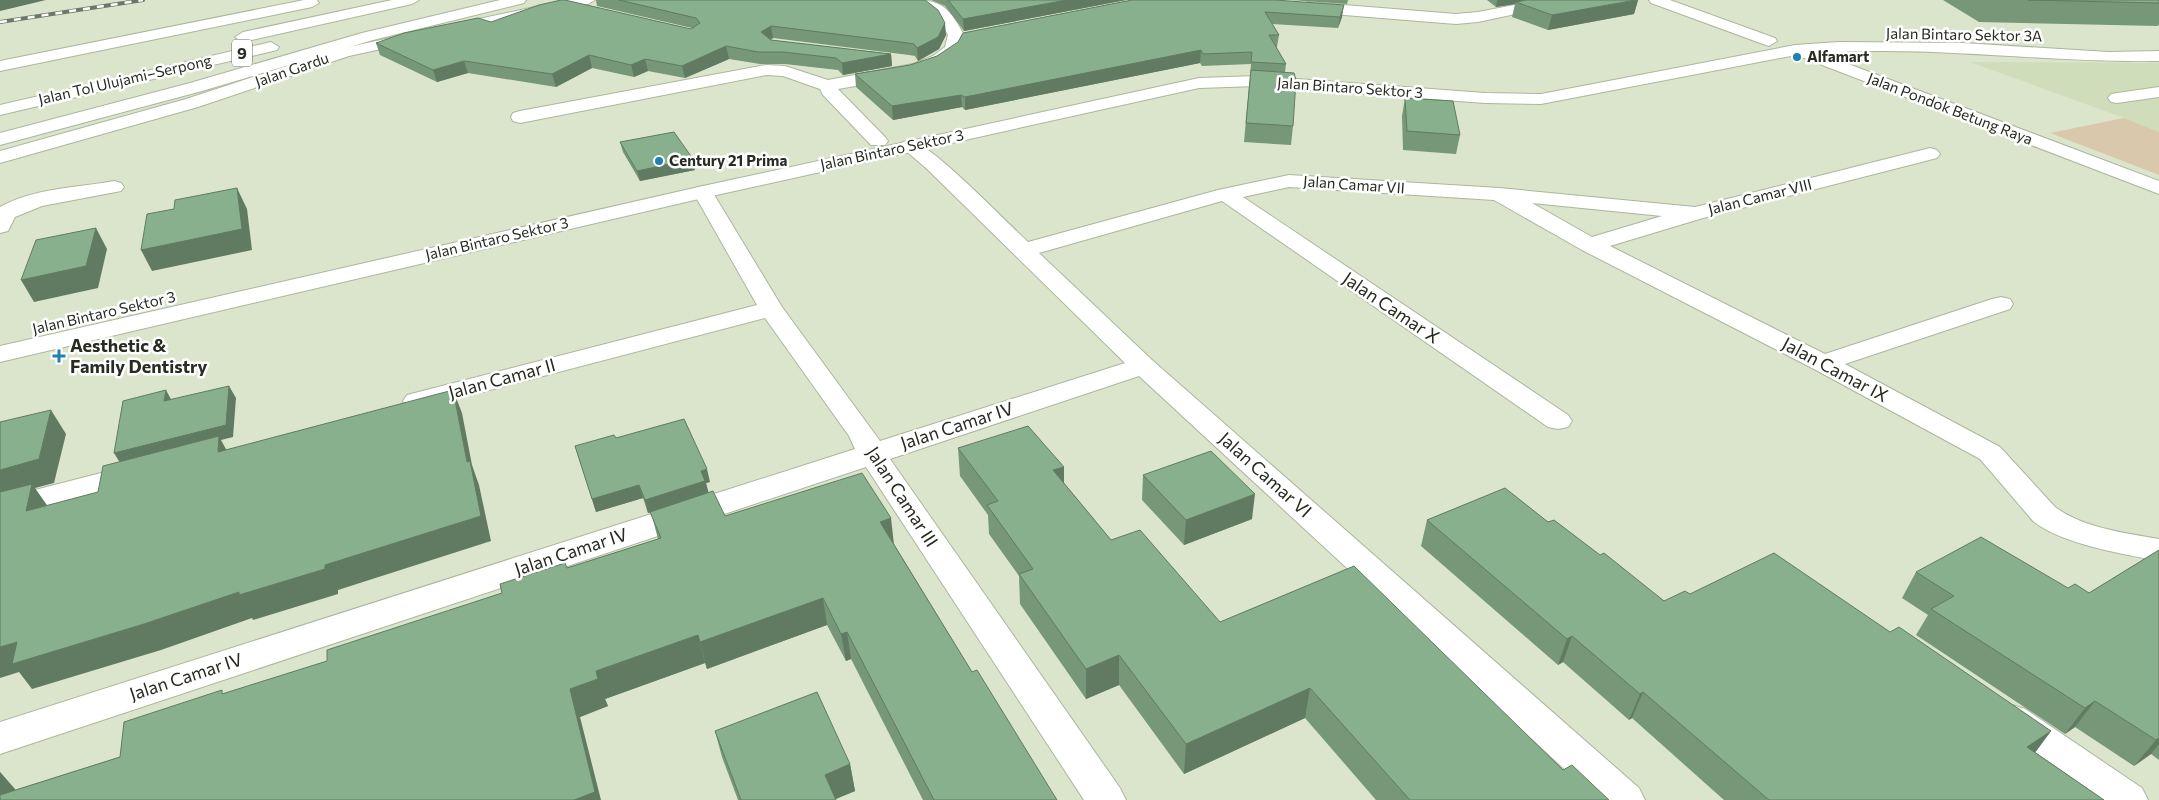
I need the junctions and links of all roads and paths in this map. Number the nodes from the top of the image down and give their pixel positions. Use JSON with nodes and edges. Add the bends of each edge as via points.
{"nodes":[{"id":1,"x":330,"y":0,"type":"edge"},
{"id":2,"x":412,"y":0,"type":"edge"},
{"id":3,"x":485,"y":0,"type":"edge"},
{"id":4,"x":519,"y":0,"type":"edge"},
{"id":5,"x":922,"y":0,"type":"edge"},
{"id":6,"x":1562,"y":0,"type":"edge"},
{"id":7,"x":1656,"y":0,"type":"edge"},
{"id":8,"x":592,"y":6,"type":"edge"},
{"id":9,"x":1296,"y":6,"type":"edge"},
{"id":10,"x":976,"y":35,"type":"edge"},
{"id":11,"x":2025,"y":36,"type":"dead end"},
{"id":12,"x":2074,"y":37,"type":"dead end"},
{"id":13,"x":957,"y":39,"type":"junction"},
{"id":14,"x":224,"y":41,"type":"dead end"},
{"id":15,"x":1768,"y":41,"type":"junction"},
{"id":16,"x":1796,"y":50,"type":"junction"},
{"id":17,"x":2159,"y":56,"type":"edge"},
{"id":18,"x":2109,"y":57,"type":"junction"},
{"id":19,"x":881,"y":59,"type":"edge"},
{"id":20,"x":930,"y":65,"type":"junction"},
{"id":21,"x":0,"y":66,"type":"edge"},
{"id":22,"x":829,"y":86,"type":"junction"},
{"id":23,"x":2159,"y":92,"type":"edge"},
{"id":24,"x":2117,"y":98,"type":"dead end"},
{"id":25,"x":0,"y":110,"type":"edge"},
{"id":26,"x":520,"y":118,"type":"dead end"},
{"id":27,"x":0,"y":139,"type":"edge"},
{"id":28,"x":878,"y":141,"type":"junction"},
{"id":29,"x":910,"y":146,"type":"junction"},
{"id":30,"x":1930,"y":154,"type":"dead end"},
{"id":31,"x":0,"y":157,"type":"edge"},
{"id":32,"x":114,"y":187,"type":"dead end"},
{"id":33,"x":2159,"y":188,"type":"edge"},
{"id":34,"x":703,"y":192,"type":"junction"},
{"id":35,"x":1225,"y":194,"type":"junction"},
{"id":36,"x":1499,"y":194,"type":"junction"},
{"id":37,"x":1695,"y":213,"type":"junction"},
{"id":38,"x":0,"y":226,"type":"edge"},
{"id":39,"x":1590,"y":245,"type":"junction"},
{"id":40,"x":1022,"y":251,"type":"junction"},
{"id":41,"x":2001,"y":304,"type":"dead end"},
{"id":42,"x":771,"y":308,"type":"junction"},
{"id":43,"x":0,"y":337,"type":"edge"},
{"id":44,"x":0,"y":354,"type":"edge"},
{"id":45,"x":1823,"y":363,"type":"junction"},
{"id":46,"x":1143,"y":366,"type":"junction"},
{"id":47,"x":395,"y":406,"type":"edge"},
{"id":48,"x":1558,"y":421,"type":"dead end"},
{"id":49,"x":872,"y":454,"type":"junction"},
{"id":50,"x":164,"y":466,"type":"edge"},
{"id":51,"x":0,"y":509,"type":"edge"},
{"id":52,"x":2159,"y":550,"type":"edge"},
{"id":53,"x":1981,"y":700,"type":"edge"},
{"id":54,"x":0,"y":738,"type":"edge"},
{"id":55,"x":1106,"y":800,"type":"edge"},
{"id":56,"x":1625,"y":800,"type":"edge"},
{"id":57,"x":2128,"y":800,"type":"edge"}],
"edges":[{"from":1,"to":21,"type":"main road"},
{"from":2,"to":14,"type":"main road","name":"Jalan Tol Ulujami–Serpong","number":"9"},
{"from":3,"to":25,"type":"main road","name":"Jalan Tol Ulujami–Serpong","number":"9"},
{"from":4,"to":27,"type":"main road","via":[[350,41],[196,87]]},
{"from":5,"to":13,"type":"main road","via":[[946,17]]},
{"from":6,"to":9,"type":"main road","via":[[1478,17],[1456,18]]},
{"from":7,"to":15,"type":"main road","name":"Jalan Pondok Betung Raya"},
{"from":8,"to":31,"type":"main road","name":"Jalan Gardu","via":[[566,4],[344,52],[192,103]]},
{"from":10,"to":13,"type":"main road"},
{"from":11,"to":15,"type":"main road","name":"Jalan Bintaro Sektor 3A","via":[[1841,34]]},
{"from":12,"to":18,"type":"main road","via":[[2083,46]]},
{"from":13,"to":20,"type":"main road","via":[[953,49]]},
{"from":15,"to":16,"type":"main road","name":"Jalan Pondok Betung Raya"},
{"from":15,"to":28,"type":"main road","name":"Jalan Bintaro Sektor 3","via":[[1528,88],[1258,71],[1174,75]]},
{"from":16,"to":18,"type":"main road","name":"Jalan Bintaro Sektor 3A","via":[[1890,47]]},
{"from":16,"to":29,"type":"main road","name":"Jalan Bintaro Sektor 3","via":[[1541,99],[1485,98],[1256,81],[1199,83]]},
{"from":16,"to":33,"type":"main road","name":"Jalan Pondok Betung Raya"},
{"from":17,"to":18,"type":"main road","name":"Jalan Bintaro Sektor 3A"},
{"from":19,"to":20,"type":"main road"},
{"from":20,"to":22,"type":"main road"},
{"from":22,"to":26,"type":"main road","via":[[785,71],[766,70]]},
{"from":22,"to":28,"type":"main road","via":[[830,91]]},
{"from":23,"to":24,"type":"main road"},
{"from":28,"to":43,"type":"main road","name":"Jalan Bintaro Sektor 3"},
{"from":29,"to":34,"type":"main road","name":"Jalan Bintaro Sektor 3"},
{"from":29,"to":40,"type":"main road","name":"Jalan Camar VI","via":[[933,164]]},
{"from":30,"to":37,"type":"main road","name":"Jalan Camar VIII"},
{"from":32,"to":38,"type":"main road","via":[[22,205],[7,211]]},
{"from":34,"to":42,"type":"main road","name":"Jalan Camar III"},
{"from":34,"to":44,"type":"main road","name":"Jalan Bintaro Sektor 3"},
{"from":35,"to":36,"type":"main road","name":"Jalan Camar VII","via":[[1289,181]]},
{"from":35,"to":40,"type":"main road","name":"Jalan Camar VII"},
{"from":35,"to":48,"type":"main road","name":"Jalan Camar X"},
{"from":36,"to":37,"type":"main road","name":"Jalan Camar VII"},
{"from":36,"to":39,"type":"main road","name":"Jalan Camar IX"},
{"from":37,"to":39,"type":"main road","name":"Jalan Camar VIII"},
{"from":39,"to":45,"type":"main road","name":"Jalan Camar IX"},
{"from":40,"to":46,"type":"main road","name":"Jalan Camar VI"},
{"from":41,"to":45,"type":"main road"},
{"from":42,"to":47,"type":"main road","name":"Jalan Camar II"},
{"from":42,"to":49,"type":"main road","name":"Jalan Camar III","via":[[863,435]]},
{"from":45,"to":52,"type":"main road","name":"Jalan Camar IX","via":[[1990,453],[2054,522],[2111,542]]},
{"from":46,"to":49,"type":"main road","name":"Jalan Camar IV"},
{"from":46,"to":56,"type":"main road","name":"Jalan Camar VI"},
{"from":49,"to":54,"type":"main road","name":"Jalan Camar IV"},
{"from":49,"to":55,"type":"main road","name":"Jalan Camar III"},
{"from":50,"to":51,"type":"main road"},
{"from":53,"to":57,"type":"main road"}]}
